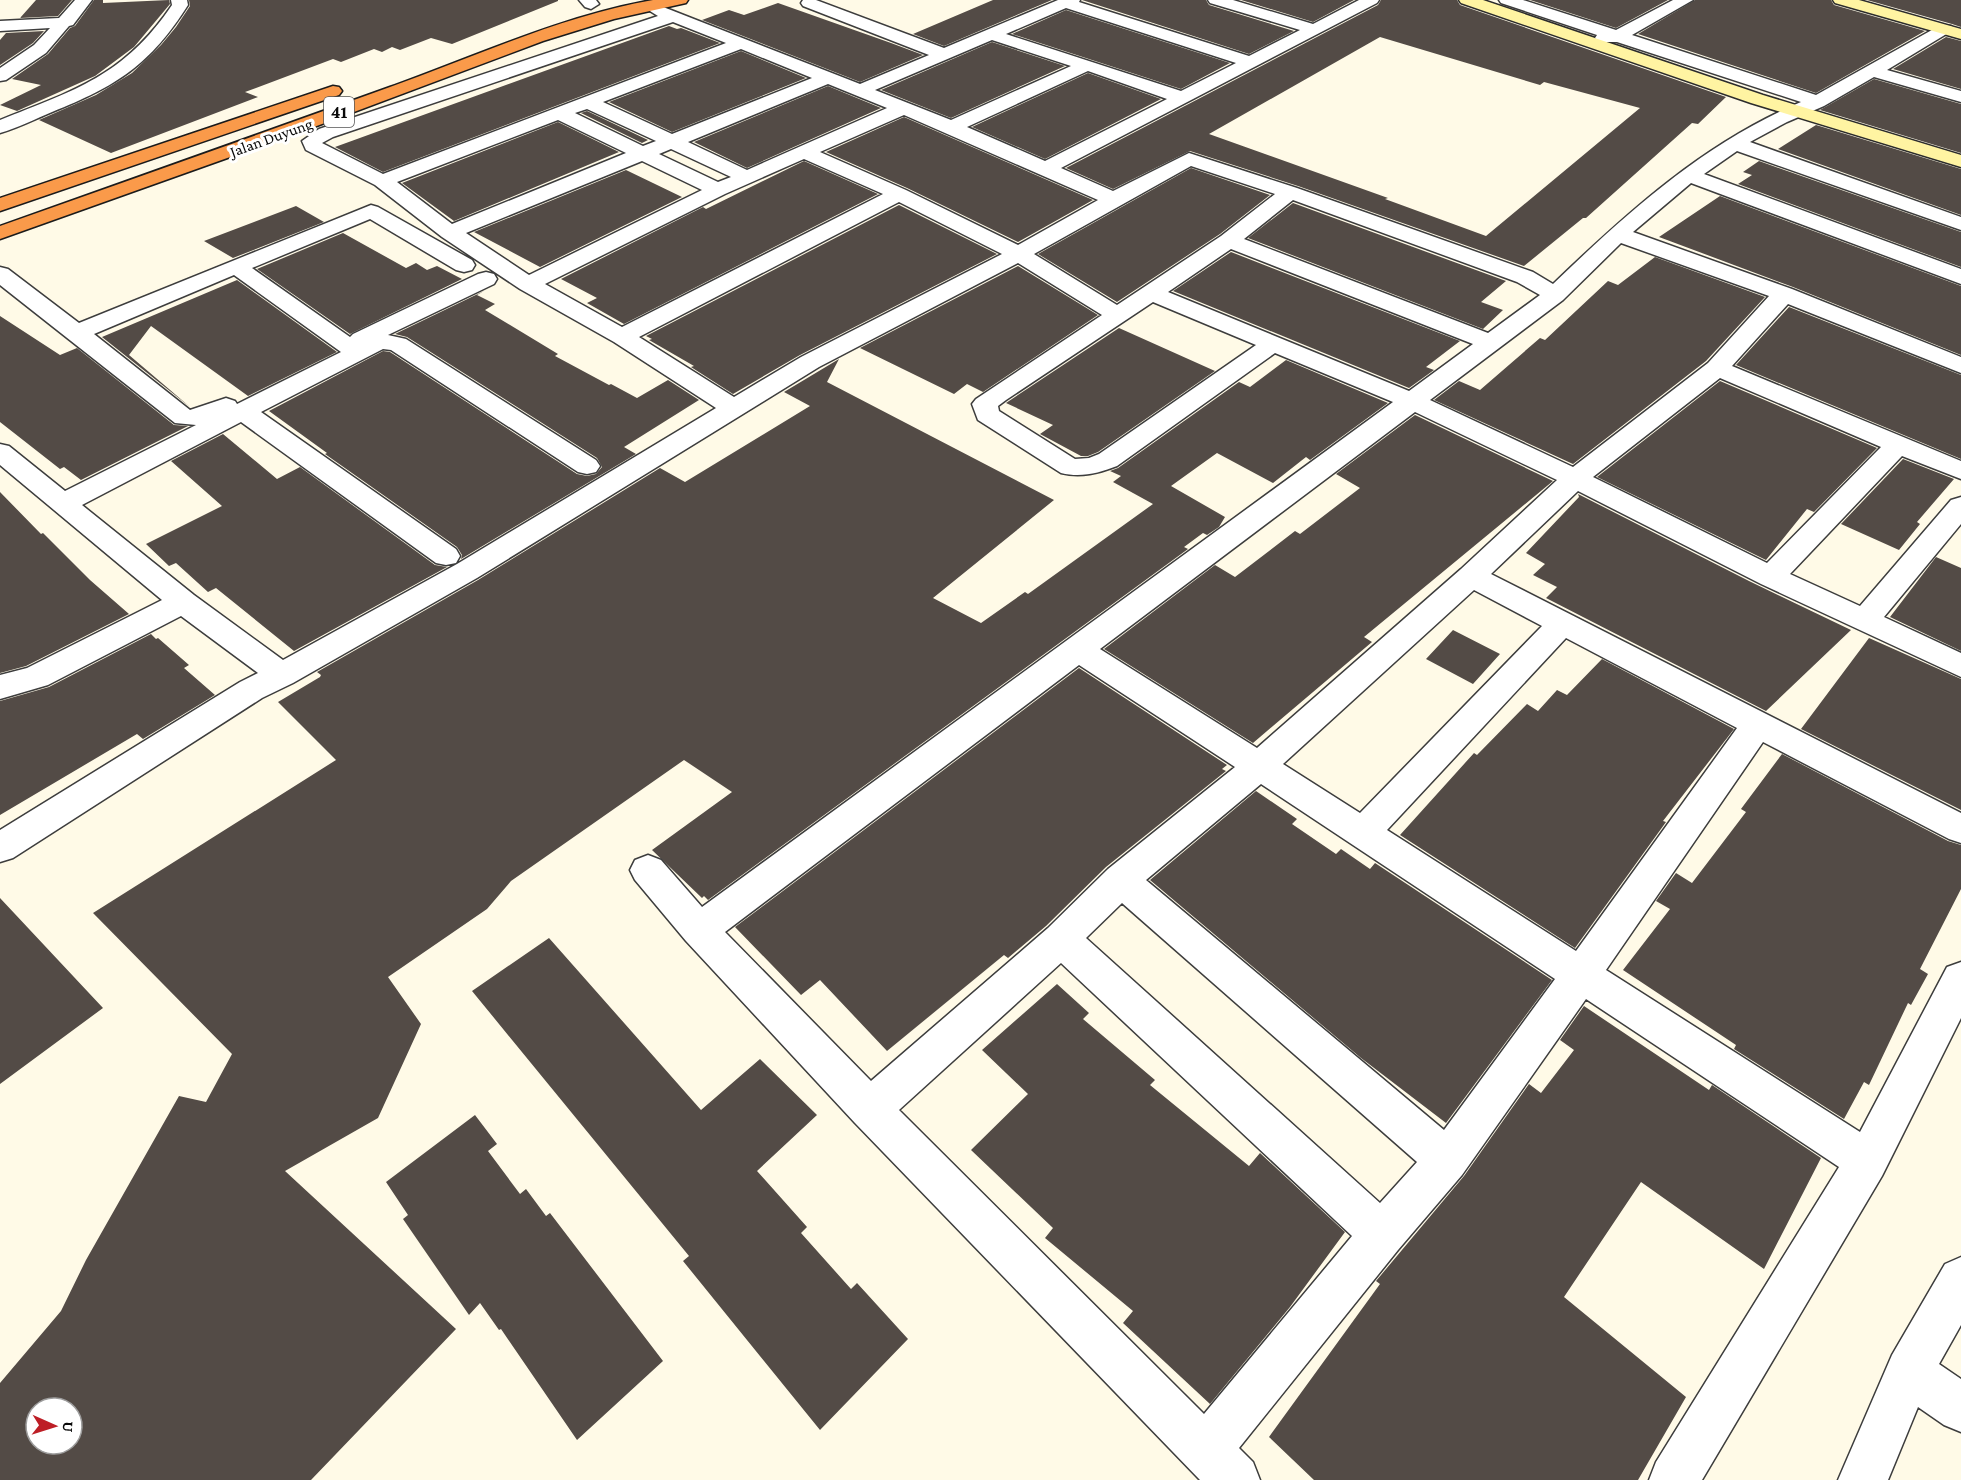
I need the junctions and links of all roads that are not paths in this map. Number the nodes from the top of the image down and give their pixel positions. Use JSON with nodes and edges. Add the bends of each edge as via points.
{"nodes":[{"id":1,"x":84,"y":0,"type":"edge"},
{"id":2,"x":179,"y":0,"type":"edge"},
{"id":3,"x":1216,"y":0,"type":"edge"},
{"id":4,"x":1371,"y":0,"type":"edge"},
{"id":5,"x":1467,"y":0,"type":"edge"},
{"id":6,"x":1507,"y":0,"type":"edge"},
{"id":7,"x":1685,"y":0,"type":"edge"},
{"id":8,"x":1841,"y":0,"type":"edge"},
{"id":9,"x":594,"y":1,"type":"edge"},
{"id":10,"x":1069,"y":1,"type":"edge"},
{"id":11,"x":809,"y":3,"type":"dead end"},
{"id":12,"x":677,"y":8,"type":"edge"},
{"id":13,"x":67,"y":22,"type":"junction"},
{"id":14,"x":0,"y":26,"type":"edge"},
{"id":15,"x":1313,"y":28,"type":"junction"},
{"id":16,"x":1953,"y":32,"type":"edge"},
{"id":17,"x":990,"y":34,"type":"junction"},
{"id":18,"x":1616,"y":37,"type":"junction"},
{"id":19,"x":1585,"y":40,"type":"junction"},
{"id":20,"x":741,"y":43,"type":"junction"},
{"id":21,"x":461,"y":47,"type":"dead end"},
{"id":22,"x":943,"y":54,"type":"junction"},
{"id":23,"x":1250,"y":62,"type":"junction"},
{"id":24,"x":1087,"y":65,"type":"junction"},
{"id":25,"x":1871,"y":71,"type":"junction"},
{"id":26,"x":0,"y":76,"type":"edge"},
{"id":27,"x":827,"y":78,"type":"junction"},
{"id":28,"x":349,"y":86,"type":"dead end"},
{"id":29,"x":861,"y":90,"type":"junction"},
{"id":30,"x":1961,"y":97,"type":"edge"},
{"id":31,"x":1182,"y":98,"type":"junction"},
{"id":32,"x":586,"y":101,"type":"junction"},
{"id":33,"x":1818,"y":102,"type":"junction"},
{"id":34,"x":903,"y":108,"type":"junction"},
{"id":35,"x":1796,"y":111,"type":"junction"},
{"id":36,"x":557,"y":112,"type":"junction"},
{"id":37,"x":0,"y":127,"type":"edge"},
{"id":38,"x":951,"y":127,"type":"junction"},
{"id":39,"x":671,"y":142,"type":"junction"},
{"id":40,"x":1736,"y":144,"type":"junction"},
{"id":41,"x":806,"y":153,"type":"junction"},
{"id":42,"x":640,"y":154,"type":"junction"},
{"id":43,"x":1961,"y":161,"type":"edge"},
{"id":44,"x":1045,"y":169,"type":"junction"},
{"id":45,"x":1689,"y":175,"type":"junction"},
{"id":46,"x":747,"y":177,"type":"junction"},
{"id":47,"x":381,"y":181,"type":"junction"},
{"id":48,"x":718,"y":190,"type":"junction"},
{"id":49,"x":1290,"y":192,"type":"junction"},
{"id":50,"x":899,"y":194,"type":"junction"},
{"id":51,"x":1114,"y":199,"type":"junction"},
{"id":52,"x":0,"y":205,"type":"edge"},
{"id":53,"x":1961,"y":224,"type":"edge"},
{"id":54,"x":450,"y":232,"type":"junction"},
{"id":55,"x":0,"y":233,"type":"edge"},
{"id":56,"x":1617,"y":234,"type":"junction"},
{"id":57,"x":1229,"y":241,"type":"junction"},
{"id":58,"x":1019,"y":254,"type":"junction"},
{"id":59,"x":235,"y":266,"type":"junction"},
{"id":60,"x":0,"y":274,"type":"edge"},
{"id":61,"x":1961,"y":277,"type":"edge"},
{"id":62,"x":486,"y":279,"type":"junction"},
{"id":63,"x":523,"y":291,"type":"junction"},
{"id":64,"x":1152,"y":293,"type":"junction"},
{"id":65,"x":1555,"y":294,"type":"junction"},
{"id":66,"x":1784,"y":294,"type":"junction"},
{"id":67,"x":1116,"y":314,"type":"junction"},
{"id":68,"x":77,"y":332,"type":"junction"},
{"id":69,"x":622,"y":337,"type":"junction"},
{"id":70,"x":1491,"y":343,"type":"junction"},
{"id":71,"x":1272,"y":344,"type":"junction"},
{"id":72,"x":347,"y":346,"type":"junction"},
{"id":73,"x":1961,"y":366,"type":"edge"},
{"id":74,"x":1718,"y":368,"type":"junction"},
{"id":75,"x":1412,"y":401,"type":"junction"},
{"id":76,"x":734,"y":408,"type":"junction"},
{"id":77,"x":244,"y":412,"type":"junction"},
{"id":78,"x":1898,"y":444,"type":"junction"},
{"id":79,"x":0,"y":452,"type":"edge"},
{"id":80,"x":587,"y":466,"type":"dead end"},
{"id":81,"x":1961,"y":471,"type":"edge"},
{"id":82,"x":1574,"y":478,"type":"junction"},
{"id":83,"x":62,"y":504,"type":"junction"},
{"id":84,"x":1961,"y":506,"type":"edge"},
{"id":85,"x":446,"y":556,"type":"dead end"},
{"id":86,"x":1471,"y":576,"type":"junction"},
{"id":87,"x":1772,"y":577,"type":"junction"},
{"id":88,"x":183,"y":602,"type":"junction"},
{"id":89,"x":1865,"y":620,"type":"junction"},
{"id":90,"x":1562,"y":624,"type":"junction"},
{"id":91,"x":1079,"y":650,"type":"junction"},
{"id":92,"x":1961,"y":666,"type":"edge"},
{"id":93,"x":282,"y":675,"type":"junction"},
{"id":94,"x":0,"y":687,"type":"edge"},
{"id":95,"x":1757,"y":725,"type":"junction"},
{"id":96,"x":1260,"y":765,"type":"junction"},
{"id":97,"x":1961,"y":830,"type":"edge"},
{"id":98,"x":1364,"y":832,"type":"junction"},
{"id":99,"x":0,"y":848,"type":"edge"},
{"id":100,"x":648,"y":870,"type":"dead end"},
{"id":101,"x":1121,"y":880,"type":"junction"},
{"id":102,"x":699,"y":930,"type":"junction"},
{"id":103,"x":1062,"y":939,"type":"junction"},
{"id":104,"x":1580,"y":976,"type":"junction"},
{"id":105,"x":1961,"y":980,"type":"edge"},
{"id":106,"x":870,"y":1109,"type":"junction"},
{"id":107,"x":1446,"y":1160,"type":"junction"},
{"id":108,"x":1867,"y":1161,"type":"junction"},
{"id":109,"x":1382,"y":1234,"type":"junction"},
{"id":110,"x":1961,"y":1280,"type":"edge"},
{"id":111,"x":1909,"y":1372,"type":"junction"},
{"id":112,"x":1961,"y":1408,"type":"edge"},
{"id":113,"x":1206,"y":1450,"type":"junction"},
{"id":114,"x":1235,"y":1480,"type":"edge"},
{"id":115,"x":1674,"y":1480,"type":"edge"},
{"id":116,"x":1863,"y":1480,"type":"edge"}],
"edges":[{"from":1,"to":13,"type":"street"},
{"from":2,"to":37,"type":"street","via":[[180,6],[173,16],[136,59],[115,75]]},
{"from":3,"to":15,"type":"street"},
{"from":4,"to":15,"type":"street"},
{"from":5,"to":19,"type":"street"},
{"from":6,"to":18,"type":"street"},
{"from":7,"to":18,"type":"street"},
{"from":8,"to":16,"type":"street"},
{"from":9,"to":21,"type":"highway"},
{"from":10,"to":17,"type":"street"},
{"from":10,"to":23,"type":"street"},
{"from":11,"to":22,"type":"street"},
{"from":12,"to":20,"type":"street"},
{"from":12,"to":47,"type":"street","via":[[312,141],[314,146]]},
{"from":12,"to":55,"type":"highway","name":"Jalan Duyung","number":"41","via":[[644,5],[573,26]]},
{"from":13,"to":14,"type":"street"},
{"from":13,"to":26,"type":"street","via":[[40,50]]},
{"from":15,"to":23,"type":"street"},
{"from":16,"to":25,"type":"street"},
{"from":17,"to":22,"type":"street"},
{"from":17,"to":24,"type":"street"},
{"from":18,"to":19,"type":"street"},
{"from":18,"to":33,"type":"street"},
{"from":19,"to":35,"type":"street"},
{"from":20,"to":27,"type":"street"},
{"from":20,"to":32,"type":"street"},
{"from":22,"to":29,"type":"street"},
{"from":23,"to":31,"type":"street"},
{"from":24,"to":31,"type":"street"},
{"from":24,"to":38,"type":"street"},
{"from":25,"to":30,"type":"street"},
{"from":25,"to":33,"type":"street"},
{"from":27,"to":29,"type":"street"},
{"from":27,"to":39,"type":"street"},
{"from":28,"to":52,"type":"highway","name":"Jalan Duyung","number":"41"},
{"from":29,"to":34,"type":"street"},
{"from":31,"to":44,"type":"street"},
{"from":32,"to":36,"type":"street"},
{"from":32,"to":39,"type":"street"},
{"from":33,"to":35,"type":"street"},
{"from":34,"to":38,"type":"street"},
{"from":34,"to":41,"type":"street"},
{"from":35,"to":40,"type":"street"},
{"from":35,"to":43,"type":"street"},
{"from":36,"to":42,"type":"street"},
{"from":36,"to":47,"type":"street"},
{"from":38,"to":44,"type":"street"},
{"from":39,"to":42,"type":"street"},
{"from":39,"to":46,"type":"street"},
{"from":40,"to":45,"type":"street"},
{"from":40,"to":53,"type":"street"},
{"from":41,"to":46,"type":"street"},
{"from":41,"to":50,"type":"street"},
{"from":42,"to":48,"type":"street"},
{"from":42,"to":54,"type":"street"},
{"from":44,"to":51,"type":"street"},
{"from":45,"to":56,"type":"street"},
{"from":45,"to":61,"type":"street"},
{"from":46,"to":48,"type":"street"},
{"from":47,"to":54,"type":"street"},
{"from":48,"to":63,"type":"street"},
{"from":49,"to":51,"type":"street","via":[[1189,159]]},
{"from":49,"to":57,"type":"street"},
{"from":49,"to":65,"type":"street","via":[[1525,277]]},
{"from":50,"to":58,"type":"street"},
{"from":50,"to":69,"type":"street"},
{"from":51,"to":58,"type":"street"},
{"from":54,"to":63,"type":"street"},
{"from":56,"to":65,"type":"street"},
{"from":56,"to":66,"type":"street"},
{"from":57,"to":64,"type":"street"},
{"from":57,"to":70,"type":"street"},
{"from":58,"to":67,"type":"street"},
{"from":58,"to":76,"type":"street","via":[[810,362]]},
{"from":59,"to":62,"type":"street","via":[[371,211]]},
{"from":59,"to":68,"type":"street"},
{"from":59,"to":72,"type":"street"},
{"from":60,"to":68,"type":"street"},
{"from":62,"to":63,"type":"street","via":[[518,294]]},
{"from":62,"to":72,"type":"street"},
{"from":63,"to":69,"type":"street"},
{"from":64,"to":67,"type":"street"},
{"from":64,"to":71,"type":"street"},
{"from":65,"to":70,"type":"street"},
{"from":66,"to":73,"type":"street"},
{"from":66,"to":74,"type":"street"},
{"from":67,"to":71,"type":"street","via":[[985,404],[987,415],[1070,467],[1092,466],[1108,460]]},
{"from":68,"to":72,"type":"street","via":[[184,418],[215,411]]},
{"from":69,"to":76,"type":"street"},
{"from":70,"to":75,"type":"street"},
{"from":71,"to":75,"type":"street"},
{"from":74,"to":78,"type":"street"},
{"from":74,"to":82,"type":"street"},
{"from":75,"to":82,"type":"street"},
{"from":75,"to":91,"type":"street"},
{"from":76,"to":93,"type":"street","via":[[467,571]]},
{"from":77,"to":80,"type":"street","via":[[372,344],[390,341]]},
{"from":77,"to":83,"type":"street"},
{"from":77,"to":85,"type":"street"},
{"from":78,"to":81,"type":"street"},
{"from":78,"to":87,"type":"street"},
{"from":79,"to":83,"type":"street"},
{"from":82,"to":86,"type":"street"},
{"from":82,"to":87,"type":"street"},
{"from":83,"to":88,"type":"street"},
{"from":84,"to":89,"type":"street"},
{"from":86,"to":90,"type":"street"},
{"from":86,"to":96,"type":"street"},
{"from":87,"to":89,"type":"street"},
{"from":88,"to":93,"type":"street"},
{"from":88,"to":94,"type":"street","via":[[37,677]]},
{"from":89,"to":92,"type":"street"},
{"from":90,"to":95,"type":"street"},
{"from":90,"to":98,"type":"street"},
{"from":91,"to":96,"type":"street"},
{"from":91,"to":102,"type":"street"},
{"from":93,"to":99,"type":"street","via":[[250,690]]},
{"from":95,"to":97,"type":"street"},
{"from":95,"to":104,"type":"street"},
{"from":96,"to":98,"type":"street"},
{"from":96,"to":101,"type":"street"},
{"from":98,"to":104,"type":"street"},
{"from":100,"to":102,"type":"street"},
{"from":101,"to":103,"type":"street"},
{"from":101,"to":107,"type":"street"},
{"from":102,"to":106,"type":"street"},
{"from":103,"to":106,"type":"street"},
{"from":103,"to":109,"type":"street"},
{"from":104,"to":107,"type":"street"},
{"from":104,"to":108,"type":"street"},
{"from":105,"to":108,"type":"street"},
{"from":106,"to":113,"type":"street"},
{"from":107,"to":109,"type":"street"},
{"from":108,"to":115,"type":"street"},
{"from":109,"to":113,"type":"street"},
{"from":110,"to":111,"type":"street"},
{"from":111,"to":112,"type":"street"},
{"from":111,"to":116,"type":"street"},
{"from":113,"to":114,"type":"street"}]}
